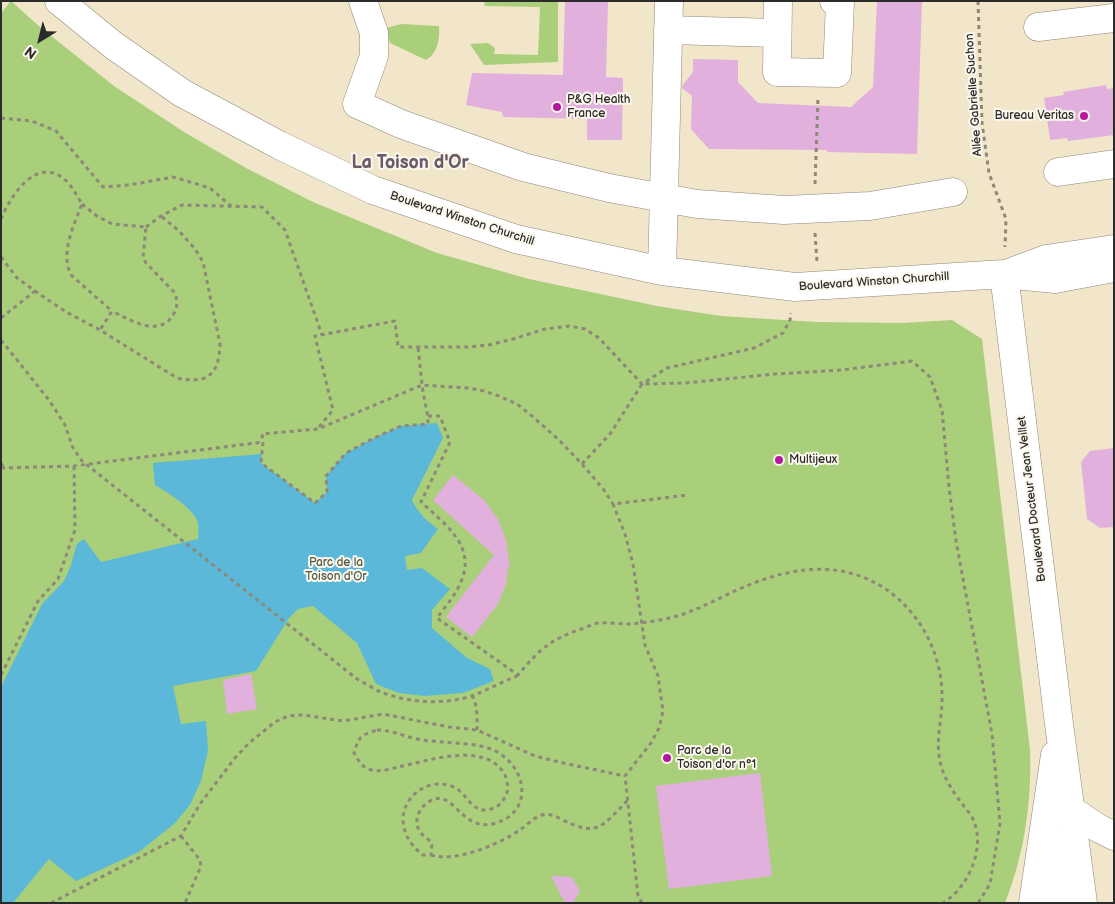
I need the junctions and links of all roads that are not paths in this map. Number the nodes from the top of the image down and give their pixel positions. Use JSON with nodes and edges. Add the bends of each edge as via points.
{"nodes":[{"id":1,"x":59,"y":1,"type":"edge"},
{"id":2,"x":363,"y":1,"type":"edge"},
{"id":3,"x":669,"y":1,"type":"edge"},
{"id":4,"x":778,"y":1,"type":"edge"},
{"id":5,"x":834,"y":1,"type":"edge"},
{"id":6,"x":1114,"y":18,"type":"edge"},
{"id":7,"x":1038,"y":27,"type":"dead end"},
{"id":8,"x":668,"y":30,"type":"junction"},
{"id":9,"x":777,"y":33,"type":"junction"},
{"id":10,"x":1114,"y":164,"type":"edge"},
{"id":11,"x":1058,"y":172,"type":"dead end"},
{"id":12,"x":953,"y":192,"type":"dead end"},
{"id":13,"x":663,"y":197,"type":"junction"},
{"id":14,"x":1114,"y":249,"type":"edge"},
{"id":15,"x":1114,"y":268,"type":"edge"},
{"id":16,"x":662,"y":271,"type":"junction"},
{"id":17,"x":1004,"y":274,"type":"junction"},
{"id":18,"x":1060,"y":724,"type":"junction"},
{"id":19,"x":1067,"y":775,"type":"junction"},
{"id":20,"x":1072,"y":810,"type":"junction"},
{"id":21,"x":1114,"y":836,"type":"edge"},
{"id":22,"x":1033,"y":903,"type":"edge"},
{"id":23,"x":1059,"y":903,"type":"edge"},
{"id":24,"x":1083,"y":903,"type":"edge"}],
"edges":[{"from":1,"to":16,"type":"street","name":"Boulevard Winston Churchill","via":[[113,45],[182,93],[373,190],[516,239]]},
{"from":2,"to":13,"type":"street","via":[[374,34],[374,56],[357,104],[401,124],[523,167],[609,188]]},
{"from":3,"to":8,"type":"street"},
{"from":4,"to":9,"type":"street"},
{"from":5,"to":9,"type":"street","via":[[840,2],[837,73],[777,72]]},
{"from":6,"to":7,"type":"street"},
{"from":8,"to":9,"type":"street"},
{"from":8,"to":13,"type":"street"},
{"from":10,"to":11,"type":"street"},
{"from":12,"to":13,"type":"street","via":[[870,206],[784,210],[697,204]]},
{"from":13,"to":16,"type":"street"},
{"from":14,"to":17,"type":"street","name":"Boulevard Winston Churchill","via":[[1046,259]]},
{"from":15,"to":17,"type":"street","name":"Boulevard Winston Churchill","via":[[1054,279]]},
{"from":16,"to":17,"type":"street","name":"Boulevard Winston Churchill","via":[[806,286]]},
{"from":17,"to":18,"type":"street","name":"Boulevard Docteur Jean Veillet"},
{"from":18,"to":19,"type":"street","name":"Boulevard Docteur Jean Veillet"},
{"from":18,"to":22,"type":"street","name":"Boulevard Docteur Jean Veillet"},
{"from":19,"to":20,"type":"street","name":"Boulevard Docteur Jean Veillet"},
{"from":19,"to":23,"type":"street","name":"Boulevard Docteur Jean Veillet"},
{"from":20,"to":21,"type":"street"},
{"from":20,"to":24,"type":"street","name":"Boulevard Docteur Jean Veillet"}]}
